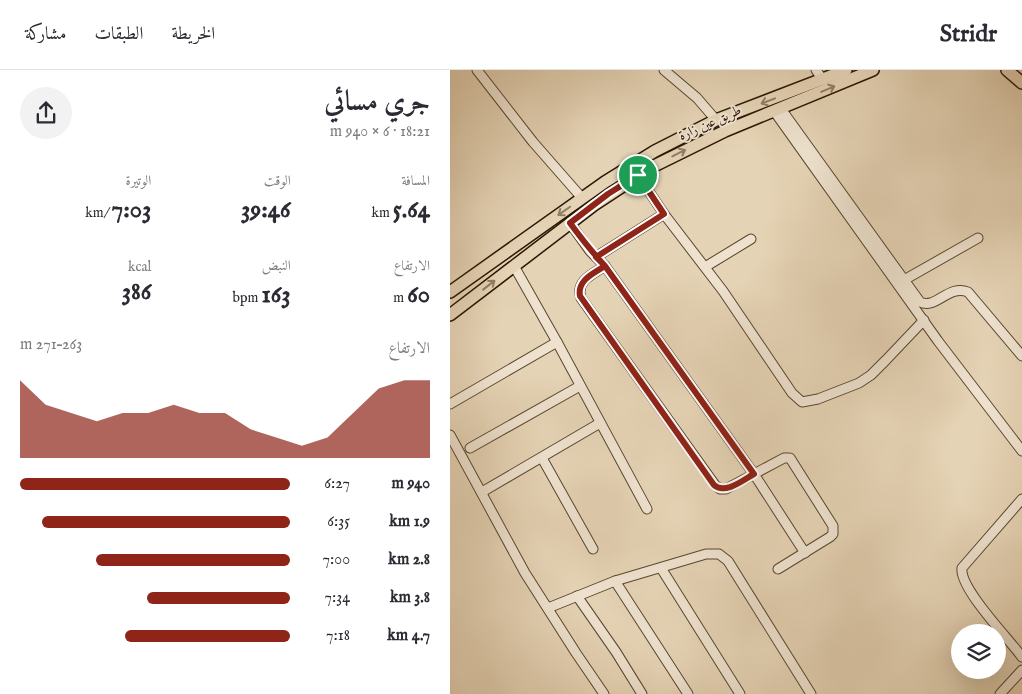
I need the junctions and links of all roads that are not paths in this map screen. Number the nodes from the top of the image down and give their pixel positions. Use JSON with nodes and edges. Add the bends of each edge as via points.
{"nodes":[{"id":1,"x":477,"y":70,"type":"edge"},
{"id":2,"x":664,"y":70,"type":"edge"},
{"id":3,"x":816,"y":70,"type":"edge"},
{"id":4,"x":846,"y":70,"type":"edge"},
{"id":5,"x":873,"y":70,"type":"edge"},
{"id":6,"x":1007,"y":70,"type":"edge"},
{"id":7,"x":823,"y":80,"type":"junction"},
{"id":8,"x":1022,"y":82,"type":"edge"},
{"id":9,"x":778,"y":110,"type":"junction"},
{"id":10,"x":716,"y":120,"type":"junction"},
{"id":11,"x":638,"y":175,"type":"junction"},
{"id":12,"x":582,"y":198,"type":"junction"},
{"id":13,"x":664,"y":214,"type":"junction"},
{"id":14,"x":570,"y":223,"type":"junction"},
{"id":15,"x":978,"y":238,"type":"dead end"},
{"id":16,"x":751,"y":239,"type":"dead end"},
{"id":17,"x":596,"y":257,"type":"junction"},
{"id":18,"x":514,"y":266,"type":"junction"},
{"id":19,"x":605,"y":266,"type":"junction"},
{"id":20,"x":705,"y":267,"type":"junction"},
{"id":21,"x":904,"y":280,"type":"junction"},
{"id":22,"x":450,"y":292,"type":"edge"},
{"id":23,"x":450,"y":315,"type":"edge"},
{"id":24,"x":924,"y":320,"type":"junction"},
{"id":25,"x":558,"y":342,"type":"junction"},
{"id":26,"x":1022,"y":356,"type":"edge"},
{"id":27,"x":580,"y":386,"type":"junction"},
{"id":28,"x":450,"y":404,"type":"edge"},
{"id":29,"x":600,"y":423,"type":"junction"},
{"id":30,"x":450,"y":435,"type":"edge"},
{"id":31,"x":470,"y":448,"type":"dead end"},
{"id":32,"x":1022,"y":451,"type":"edge"},
{"id":33,"x":542,"y":458,"type":"junction"},
{"id":34,"x":754,"y":474,"type":"junction"},
{"id":35,"x":482,"y":492,"type":"junction"},
{"id":36,"x":1022,"y":499,"type":"edge"},
{"id":37,"x":647,"y":509,"type":"dead end"},
{"id":38,"x":593,"y":549,"type":"dead end"},
{"id":39,"x":805,"y":553,"type":"junction"},
{"id":40,"x":661,"y":568,"type":"junction"},
{"id":41,"x":778,"y":569,"type":"dead end"},
{"id":42,"x":615,"y":581,"type":"junction"},
{"id":43,"x":577,"y":596,"type":"junction"},
{"id":44,"x":548,"y":608,"type":"junction"},
{"id":45,"x":1008,"y":638,"type":"junction"},
{"id":46,"x":1022,"y":646,"type":"edge"},
{"id":47,"x":1022,"y":657,"type":"edge"},
{"id":48,"x":1022,"y":670,"type":"edge"},
{"id":49,"x":604,"y":694,"type":"edge"},
{"id":50,"x":642,"y":694,"type":"edge"},
{"id":51,"x":688,"y":694,"type":"edge"},
{"id":52,"x":740,"y":694,"type":"edge"},
{"id":53,"x":811,"y":694,"type":"edge"},
{"id":54,"x":1000,"y":694,"type":"edge"}],
"edges":[{"from":1,"to":12,"type":"street"},
{"from":2,"to":10,"type":"street","via":[[690,91]]},
{"from":3,"to":7,"type":"street"},
{"from":4,"to":7,"type":"main road","name":"طريق عين زارة"},
{"from":9,"to":5,"type":"main road","name":"طريق عين زارة","one_way":true},
{"from":6,"to":8,"type":"main road"},
{"from":7,"to":10,"type":"main road","name":"طريق عين زارة","one_way":true},
{"from":11,"to":9,"type":"main road","name":"طريق عين زارة","one_way":true,"via":[[695,145]]},
{"from":9,"to":21,"type":"street"},
{"from":9,"to":24,"type":"street"},
{"from":10,"to":12,"type":"main road","name":"طريق عين زارة","via":[[655,150]]},
{"from":11,"to":13,"type":"street"},
{"from":11,"to":14,"type":"main road","name":"طريق عين زارة"},
{"from":12,"to":22,"type":"main road","name":"طريق عين زارة","one_way":true},
{"from":13,"to":17,"type":"street"},
{"from":13,"to":20,"type":"street"},
{"from":14,"to":17,"type":"street"},
{"from":14,"to":18,"type":"main road","name":"طريق عين زارة"},
{"from":15,"to":21,"type":"street"},
{"from":16,"to":20,"type":"street"},
{"from":17,"to":19,"type":"street"},
{"from":23,"to":18,"type":"main road","name":"طريق عين زارة","one_way":true},
{"from":18,"to":25,"type":"street"},
{"from":19,"to":34,"type":"street"},
{"from":19,"to":34,"type":"street","via":[[583,282],[580,296],[654,401],[718,488],[726,489]]},
{"from":20,"to":24,"type":"street","via":[[792,394],[802,402],[859,383],[871,375]]},
{"from":21,"to":26,"type":"street","via":[[918,300],[925,304],[954,291],[968,292]]},
{"from":24,"to":32,"type":"street"},
{"from":25,"to":27,"type":"street"},
{"from":25,"to":28,"type":"street"},
{"from":27,"to":29,"type":"street"},
{"from":27,"to":31,"type":"street"},
{"from":29,"to":33,"type":"street"},
{"from":29,"to":37,"type":"street"},
{"from":30,"to":35,"type":"street"},
{"from":33,"to":35,"type":"street"},
{"from":33,"to":38,"type":"street"},
{"from":34,"to":39,"type":"street"},
{"from":34,"to":39,"type":"street","via":[[784,458],[793,460],[833,530],[830,537]]},
{"from":35,"to":44,"type":"street","via":[[525,573]]},
{"from":36,"to":45,"type":"street","via":[[962,568],[961,574],[970,592]]},
{"from":39,"to":41,"type":"street"},
{"from":40,"to":42,"type":"street"},
{"from":40,"to":52,"type":"street"},
{"from":40,"to":53,"type":"street","via":[[706,554],[719,554],[728,561]]},
{"from":42,"to":43,"type":"street"},
{"from":42,"to":51,"type":"street"},
{"from":43,"to":44,"type":"street"},
{"from":43,"to":50,"type":"street"},
{"from":44,"to":49,"type":"street"},
{"from":45,"to":46,"type":"street"},
{"from":45,"to":47,"type":"street"},
{"from":48,"to":54,"type":"street"}]}
